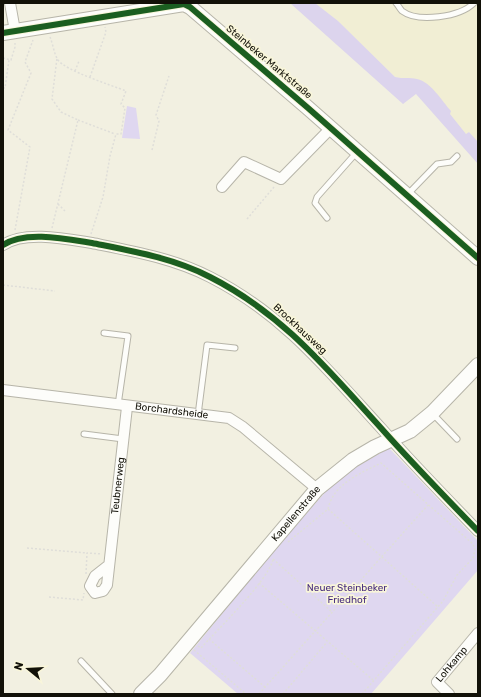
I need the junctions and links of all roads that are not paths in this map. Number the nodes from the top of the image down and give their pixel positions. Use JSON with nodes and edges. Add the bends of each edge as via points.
{"nodes":[{"id":1,"x":10,"y":3,"type":"edge"},
{"id":2,"x":184,"y":3,"type":"edge"},
{"id":3,"x":396,"y":3,"type":"edge"},
{"id":4,"x":474,"y":3,"type":"edge"},
{"id":5,"x":10,"y":31,"type":"edge"},
{"id":6,"x":331,"y":128,"type":"junction"},
{"id":7,"x":358,"y":151,"type":"junction"},
{"id":8,"x":457,"y":156,"type":"dead end"},
{"id":9,"x":222,"y":187,"type":"dead end"},
{"id":10,"x":406,"y":195,"type":"junction"},
{"id":11,"x":327,"y":218,"type":"dead end"},
{"id":12,"x":3,"y":245,"type":"edge"},
{"id":13,"x":478,"y":258,"type":"edge"},
{"id":14,"x":104,"y":333,"type":"dead end"},
{"id":15,"x":235,"y":348,"type":"dead end"},
{"id":16,"x":478,"y":365,"type":"edge"},
{"id":17,"x":3,"y":390,"type":"edge"},
{"id":18,"x":123,"y":406,"type":"junction"},
{"id":19,"x":432,"y":413,"type":"junction"},
{"id":20,"x":198,"y":415,"type":"junction"},
{"id":21,"x":84,"y":434,"type":"dead end"},
{"id":22,"x":123,"y":439,"type":"junction"},
{"id":23,"x":391,"y":440,"type":"junction"},
{"id":24,"x":458,"y":440,"type":"dead end"},
{"id":25,"x":317,"y":489,"type":"junction"},
{"id":26,"x":478,"y":531,"type":"edge"},
{"id":27,"x":109,"y":565,"type":"dead end"},
{"id":28,"x":478,"y":633,"type":"edge"},
{"id":29,"x":81,"y":661,"type":"dead end"},
{"id":30,"x":112,"y":694,"type":"edge"},
{"id":31,"x":141,"y":694,"type":"edge"},
{"id":32,"x":449,"y":694,"type":"edge"}],
"edges":[{"from":1,"to":5,"type":"street"},
{"from":2,"to":5,"type":"street","name":"Steinbeker Marktstraße"},
{"from":2,"to":6,"type":"street","name":"Steinbeker Marktstraße"},
{"from":3,"to":4,"type":"lane","via":[[402,11],[431,18],[453,16]]},
{"from":6,"to":7,"type":"street","name":"Steinbeker Marktstraße"},
{"from":6,"to":9,"type":"street","via":[[281,179],[244,162]]},
{"from":7,"to":10,"type":"street","name":"Steinbeker Marktstraße"},
{"from":7,"to":11,"type":"lane","via":[[317,196],[315,203]]},
{"from":8,"to":10,"type":"lane","via":[[451,162],[437,164]]},
{"from":10,"to":13,"type":"street","name":"Steinbeker Marktstraße"},
{"from":12,"to":23,"type":"street","name":"Brockhausweg","via":[[34,237],[89,243],[172,261],[209,277],[251,300],[292,332]]},
{"from":14,"to":18,"type":"lane","via":[[128,336]]},
{"from":15,"to":20,"type":"lane","via":[[207,345]]},
{"from":16,"to":19,"type":"street","name":"Kapellenstraße"},
{"from":17,"to":18,"type":"street","name":"Borchardsheide"},
{"from":18,"to":20,"type":"street","name":"Borchardsheide"},
{"from":18,"to":22,"type":"street","name":"Teubnerweg"},
{"from":19,"to":23,"type":"street","name":"Kapellenstraße","via":[[410,431]]},
{"from":19,"to":24,"type":"lane"},
{"from":20,"to":25,"type":"street","name":"Borchardsheide","via":[[229,418]]},
{"from":21,"to":22,"type":"lane"},
{"from":22,"to":27,"type":"street","name":"Teubnerweg"},
{"from":23,"to":25,"type":"street","name":"Kapellenstraße","via":[[353,460]]},
{"from":23,"to":26,"type":"street","name":"Brockhausweg"},
{"from":25,"to":31,"type":"street","name":"Kapellenstraße","via":[[194,646]]},
{"from":28,"to":32,"type":"street","name":"Lohkamp","via":[[437,682]]},
{"from":29,"to":30,"type":"lane"}]}
